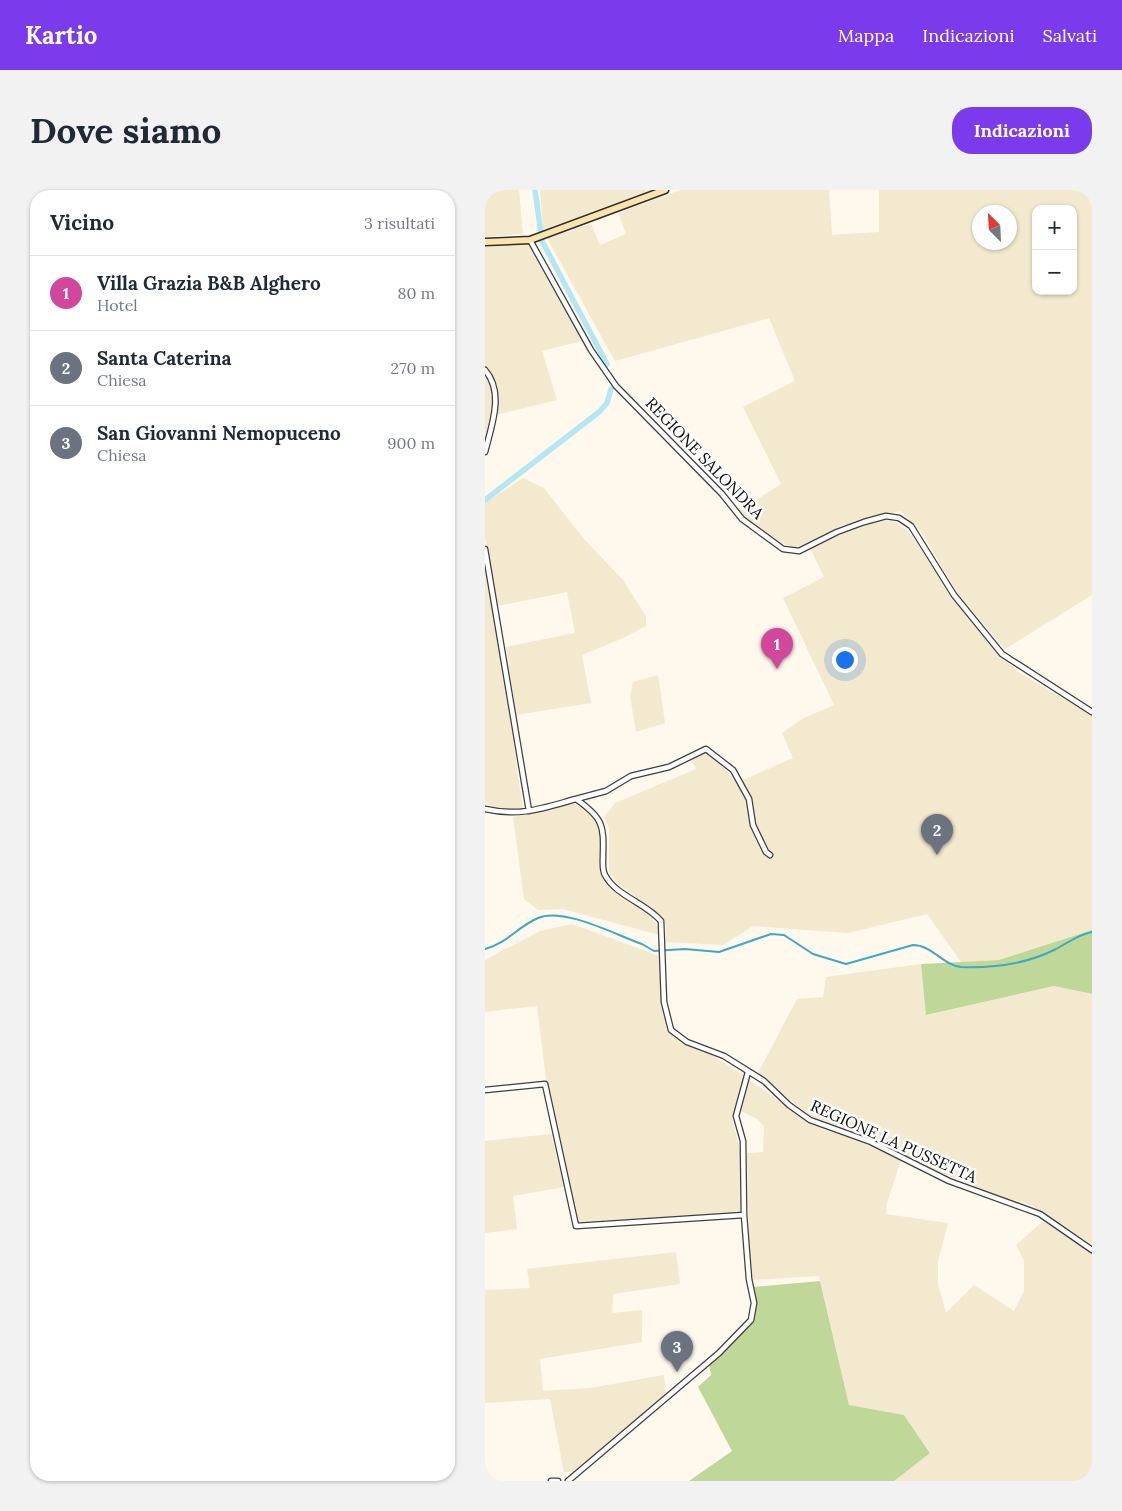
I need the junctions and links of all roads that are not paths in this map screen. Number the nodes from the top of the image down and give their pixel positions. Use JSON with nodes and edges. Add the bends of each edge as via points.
{"nodes":[{"id":1,"x":665,"y":190,"type":"edge"},
{"id":2,"x":531,"y":240,"type":"junction"},
{"id":3,"x":485,"y":242,"type":"edge"},
{"id":4,"x":485,"y":370,"type":"edge"},
{"id":5,"x":485,"y":452,"type":"edge"},
{"id":6,"x":485,"y":549,"type":"edge"},
{"id":7,"x":1092,"y":712,"type":"edge"},
{"id":8,"x":576,"y":799,"type":"junction"},
{"id":9,"x":485,"y":809,"type":"edge"},
{"id":10,"x":529,"y":811,"type":"junction"},
{"id":11,"x":770,"y":855,"type":"dead end"},
{"id":12,"x":748,"y":1072,"type":"junction"},
{"id":13,"x":485,"y":1090,"type":"edge"},
{"id":14,"x":744,"y":1215,"type":"junction"},
{"id":15,"x":1092,"y":1250,"type":"edge"},
{"id":16,"x":551,"y":1481,"type":"edge"},
{"id":17,"x":558,"y":1481,"type":"edge"},
{"id":18,"x":568,"y":1481,"type":"edge"}],
"edges":[{"from":1,"to":2,"type":"main road"},
{"from":2,"to":3,"type":"main road"},
{"from":2,"to":7,"type":"street","name":"REGIONE SALONDRA","via":[[591,350],[616,386],[722,494],[742,519],[783,549],[799,551],[864,522],[886,516],[899,518],[911,526],[954,595],[1002,654]]},
{"from":4,"to":5,"type":"street","via":[[495,394],[495,409]]},
{"from":6,"to":10,"type":"street"},
{"from":8,"to":10,"type":"street"},
{"from":8,"to":11,"type":"street","via":[[606,791],[631,776],[669,767],[706,749],[733,770],[749,799],[753,825]]},
{"from":8,"to":12,"type":"street","name":"REGIONE LA PUSSETTA","via":[[601,821],[606,877],[661,922],[664,1002],[671,1030],[687,1042],[724,1056]]},
{"from":9,"to":10,"type":"street","via":[[505,814]]},
{"from":12,"to":14,"type":"street","via":[[736,1116],[743,1142]]},
{"from":12,"to":15,"type":"street","name":"REGIONE LA PUSSETTA","via":[[764,1081],[789,1105],[811,1120],[871,1142],[949,1181],[1040,1214]]},
{"from":13,"to":14,"type":"street","via":[[545,1084],[576,1226]]},
{"from":14,"to":18,"type":"street","via":[[753,1303],[751,1320],[719,1353]]},
{"from":16,"to":17,"type":"street"}]}
